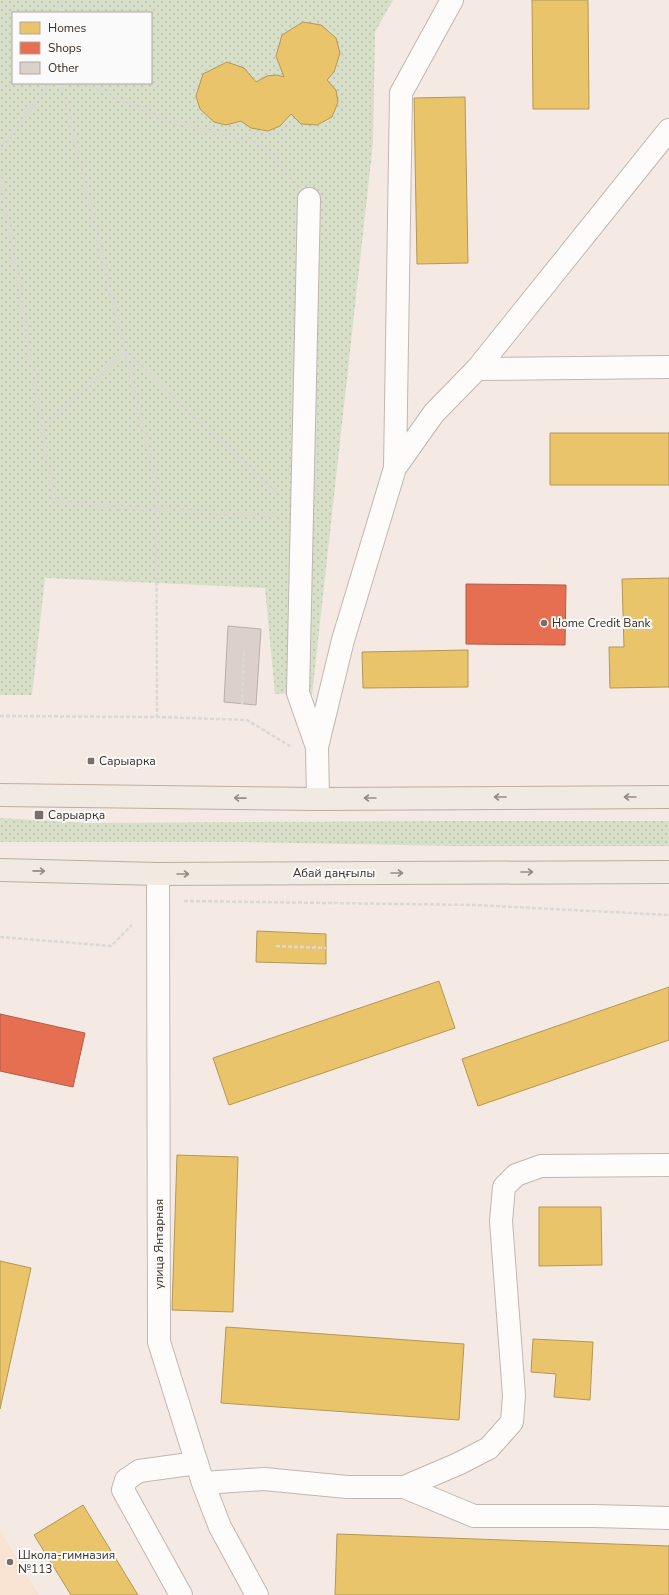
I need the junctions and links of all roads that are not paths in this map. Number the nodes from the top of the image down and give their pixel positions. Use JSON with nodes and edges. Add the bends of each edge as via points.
{"nodes":[{"id":1,"x":452,"y":0,"type":"edge"},
{"id":2,"x":669,"y":130,"type":"edge"},
{"id":3,"x":309,"y":199,"type":"road end"},
{"id":4,"x":669,"y":367,"type":"edge"},
{"id":5,"x":477,"y":370,"type":"junction"},
{"id":6,"x":395,"y":468,"type":"junction"},
{"id":7,"x":317,"y":748,"type":"junction"},
{"id":8,"x":0,"y":795,"type":"edge"},
{"id":9,"x":669,"y":797,"type":"edge"},
{"id":10,"x":318,"y":799,"type":"junction"},
{"id":11,"x":0,"y":870,"type":"edge"},
{"id":12,"x":669,"y":872,"type":"edge"},
{"id":13,"x":158,"y":874,"type":"junction"},
{"id":14,"x":669,"y":1165,"type":"edge"},
{"id":15,"x":197,"y":1463,"type":"junction"},
{"id":16,"x":203,"y":1484,"type":"junction"},
{"id":17,"x":404,"y":1487,"type":"junction"},
{"id":18,"x":669,"y":1518,"type":"edge"},
{"id":19,"x":181,"y":1595,"type":"edge"},
{"id":20,"x":257,"y":1595,"type":"edge"}],
"edges":[{"from":1,"to":6,"type":"street","via":[[401,93]]},
{"from":2,"to":5,"type":"street"},
{"from":3,"to":7,"type":"street","via":[[298,692]]},
{"from":4,"to":5,"type":"street"},
{"from":5,"to":6,"type":"street","via":[[434,413]]},
{"from":6,"to":7,"type":"street","via":[[343,640]]},
{"from":7,"to":10,"type":"street"},
{"from":10,"to":8,"type":"main road","one_way":true},
{"from":9,"to":10,"type":"main road","one_way":true},
{"from":11,"to":13,"type":"main road","name":"Абай даңғылы","one_way":true},
{"from":13,"to":12,"type":"main road","name":"Абай даңғылы","one_way":true},
{"from":13,"to":15,"type":"street","name":"улица Янтарная","via":[[159,1342]]},
{"from":14,"to":17,"type":"street","via":[[541,1166],[516,1175],[504,1188],[501,1220],[514,1395],[512,1422],[489,1448]]},
{"from":15,"to":16,"type":"street","name":"улица Янтарная"},
{"from":15,"to":19,"type":"street","via":[[139,1471],[126,1480],[123,1490]]},
{"from":16,"to":17,"type":"street","via":[[264,1479],[348,1487]]},
{"from":16,"to":20,"type":"street","name":"улица Янтарная","via":[[220,1527]]},
{"from":17,"to":18,"type":"street","via":[[474,1516]]}]}
